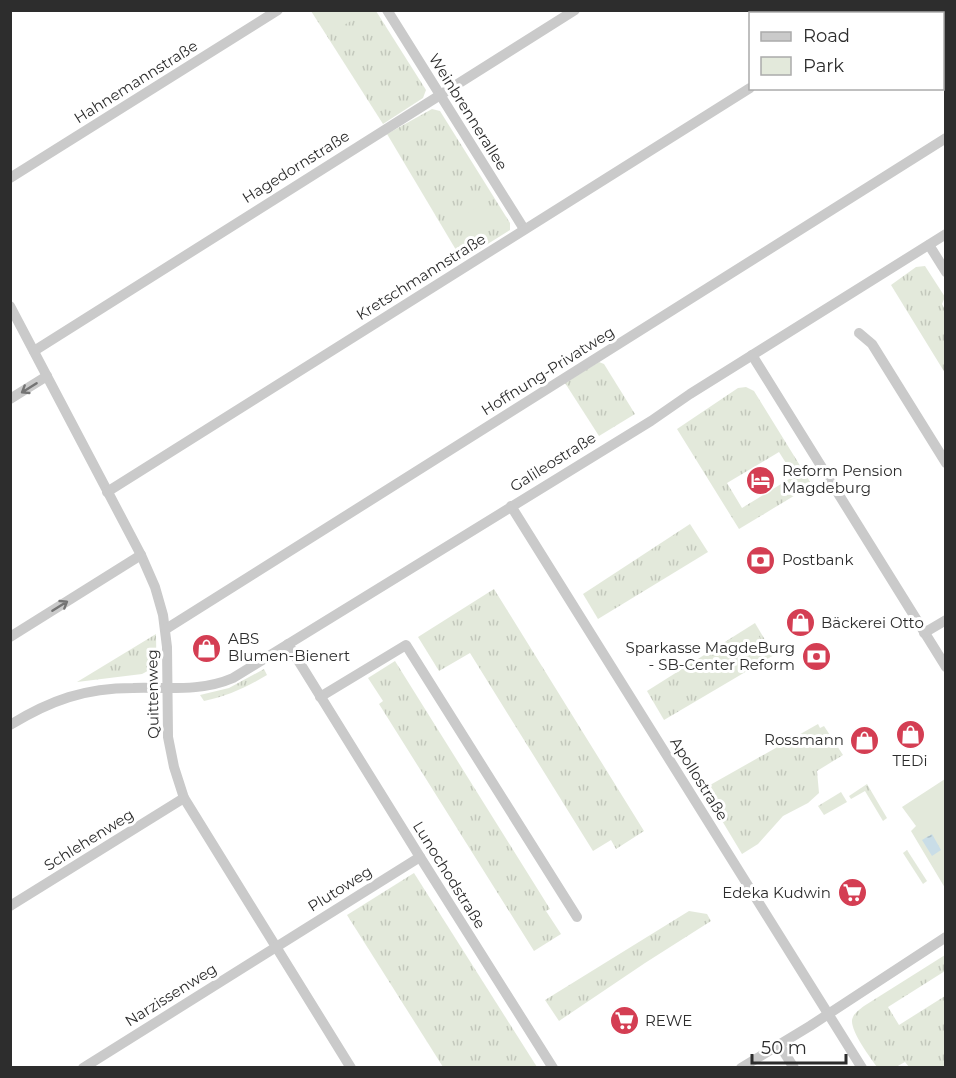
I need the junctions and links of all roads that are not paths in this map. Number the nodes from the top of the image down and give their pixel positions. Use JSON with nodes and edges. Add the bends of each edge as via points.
{"nodes":[{"id":1,"x":278,"y":10,"type":"edge"},
{"id":2,"x":387,"y":10,"type":"edge"},
{"id":3,"x":575,"y":10,"type":"edge"},
{"id":4,"x":749,"y":89,"type":"edge"},
{"id":5,"x":440,"y":95,"type":"junction"},
{"id":6,"x":945,"y":138,"type":"edge"},
{"id":7,"x":10,"y":178,"type":"edge"},
{"id":8,"x":525,"y":230,"type":"junction"},
{"id":9,"x":945,"y":234,"type":"edge"},
{"id":10,"x":929,"y":245,"type":"junction"},
{"id":11,"x":945,"y":272,"type":"edge"},
{"id":12,"x":10,"y":306,"type":"edge"},
{"id":13,"x":859,"y":333,"type":"dead end"},
{"id":14,"x":34,"y":351,"type":"junction"},
{"id":15,"x":752,"y":355,"type":"junction"},
{"id":16,"x":47,"y":376,"type":"junction"},
{"id":17,"x":10,"y":399,"type":"edge"},
{"id":18,"x":945,"y":463,"type":"edge"},
{"id":19,"x":107,"y":492,"type":"junction"},
{"id":20,"x":511,"y":506,"type":"junction"},
{"id":21,"x":141,"y":555,"type":"junction"},
{"id":22,"x":945,"y":620,"type":"edge"},
{"id":23,"x":166,"y":629,"type":"junction"},
{"id":24,"x":924,"y":633,"type":"junction"},
{"id":25,"x":10,"y":637,"type":"edge"},
{"id":26,"x":288,"y":644,"type":"junction"},
{"id":27,"x":945,"y":667,"type":"edge"},
{"id":28,"x":167,"y":688,"type":"junction"},
{"id":29,"x":320,"y":697,"type":"junction"},
{"id":30,"x":10,"y":725,"type":"edge"},
{"id":31,"x":184,"y":798,"type":"junction"},
{"id":32,"x":420,"y":857,"type":"junction"},
{"id":33,"x":10,"y":906,"type":"edge"},
{"id":34,"x":577,"y":917,"type":"dead end"},
{"id":35,"x":945,"y":937,"type":"edge"},
{"id":36,"x":275,"y":947,"type":"junction"},
{"id":37,"x":828,"y":1013,"type":"junction"},
{"id":38,"x":779,"y":1044,"type":"junction"},
{"id":39,"x":83,"y":1068,"type":"edge"},
{"id":40,"x":351,"y":1068,"type":"edge"},
{"id":41,"x":554,"y":1068,"type":"edge"},
{"id":42,"x":741,"y":1068,"type":"edge"},
{"id":43,"x":794,"y":1068,"type":"edge"},
{"id":44,"x":862,"y":1068,"type":"edge"}],
"edges":[{"from":1,"to":7,"type":"street","name":"Hahnemannstraße"},
{"from":2,"to":5,"type":"street","name":"Weinbrennerallee"},
{"from":3,"to":5,"type":"street","name":"Hagedornstraße"},
{"from":4,"to":8,"type":"street","name":"Kretschmannstraße"},
{"from":5,"to":8,"type":"street","name":"Weinbrennerallee"},
{"from":5,"to":14,"type":"street","name":"Hagedornstraße"},
{"from":6,"to":23,"type":"street","name":"Hoffnung-Privatweg"},
{"from":8,"to":19,"type":"street","name":"Kretschmannstraße"},
{"from":9,"to":10,"type":"street","name":"Galileostraße"},
{"from":10,"to":11,"type":"street"},
{"from":10,"to":15,"type":"street","name":"Galileostraße"},
{"from":12,"to":14,"type":"street","name":"Quittenweg"},
{"from":13,"to":18,"type":"street","via":[[872,344]]},
{"from":14,"to":16,"type":"street","name":"Quittenweg"},
{"from":15,"to":20,"type":"street","name":"Galileostraße"},
{"from":15,"to":24,"type":"street"},
{"from":16,"to":17,"type":"street","one_way":true},
{"from":16,"to":19,"type":"street","name":"Quittenweg"},
{"from":19,"to":21,"type":"street","name":"Quittenweg"},
{"from":20,"to":26,"type":"street","name":"Galileostraße"},
{"from":20,"to":37,"type":"street","name":"Apollostraße"},
{"from":21,"to":23,"type":"street","name":"Quittenweg","via":[[155,587]]},
{"from":25,"to":21,"type":"street","one_way":true},
{"from":22,"to":24,"type":"street"},
{"from":23,"to":28,"type":"street","name":"Quittenweg"},
{"from":24,"to":27,"type":"street"},
{"from":26,"to":28,"type":"street","name":"Galileostraße","via":[[225,681]]},
{"from":26,"to":29,"type":"street","name":"Lunochodstraße"},
{"from":28,"to":30,"type":"street","via":[[112,689],[75,695]]},
{"from":28,"to":31,"type":"street","name":"Quittenweg","via":[[170,746]]},
{"from":29,"to":32,"type":"street","name":"Lunochodstraße"},
{"from":29,"to":34,"type":"street","via":[[406,645]]},
{"from":31,"to":33,"type":"street","name":"Schlehenweg"},
{"from":31,"to":36,"type":"street","name":"Quittenweg"},
{"from":32,"to":36,"type":"street","name":"Plutoweg"},
{"from":32,"to":41,"type":"street","name":"Lunochodstraße"},
{"from":35,"to":37,"type":"street"},
{"from":36,"to":39,"type":"street","name":"Narzissenweg"},
{"from":36,"to":40,"type":"street","name":"Quittenweg"},
{"from":37,"to":38,"type":"street"},
{"from":37,"to":44,"type":"street","name":"Apollostraße"},
{"from":38,"to":42,"type":"street"},
{"from":38,"to":43,"type":"street"}]}
